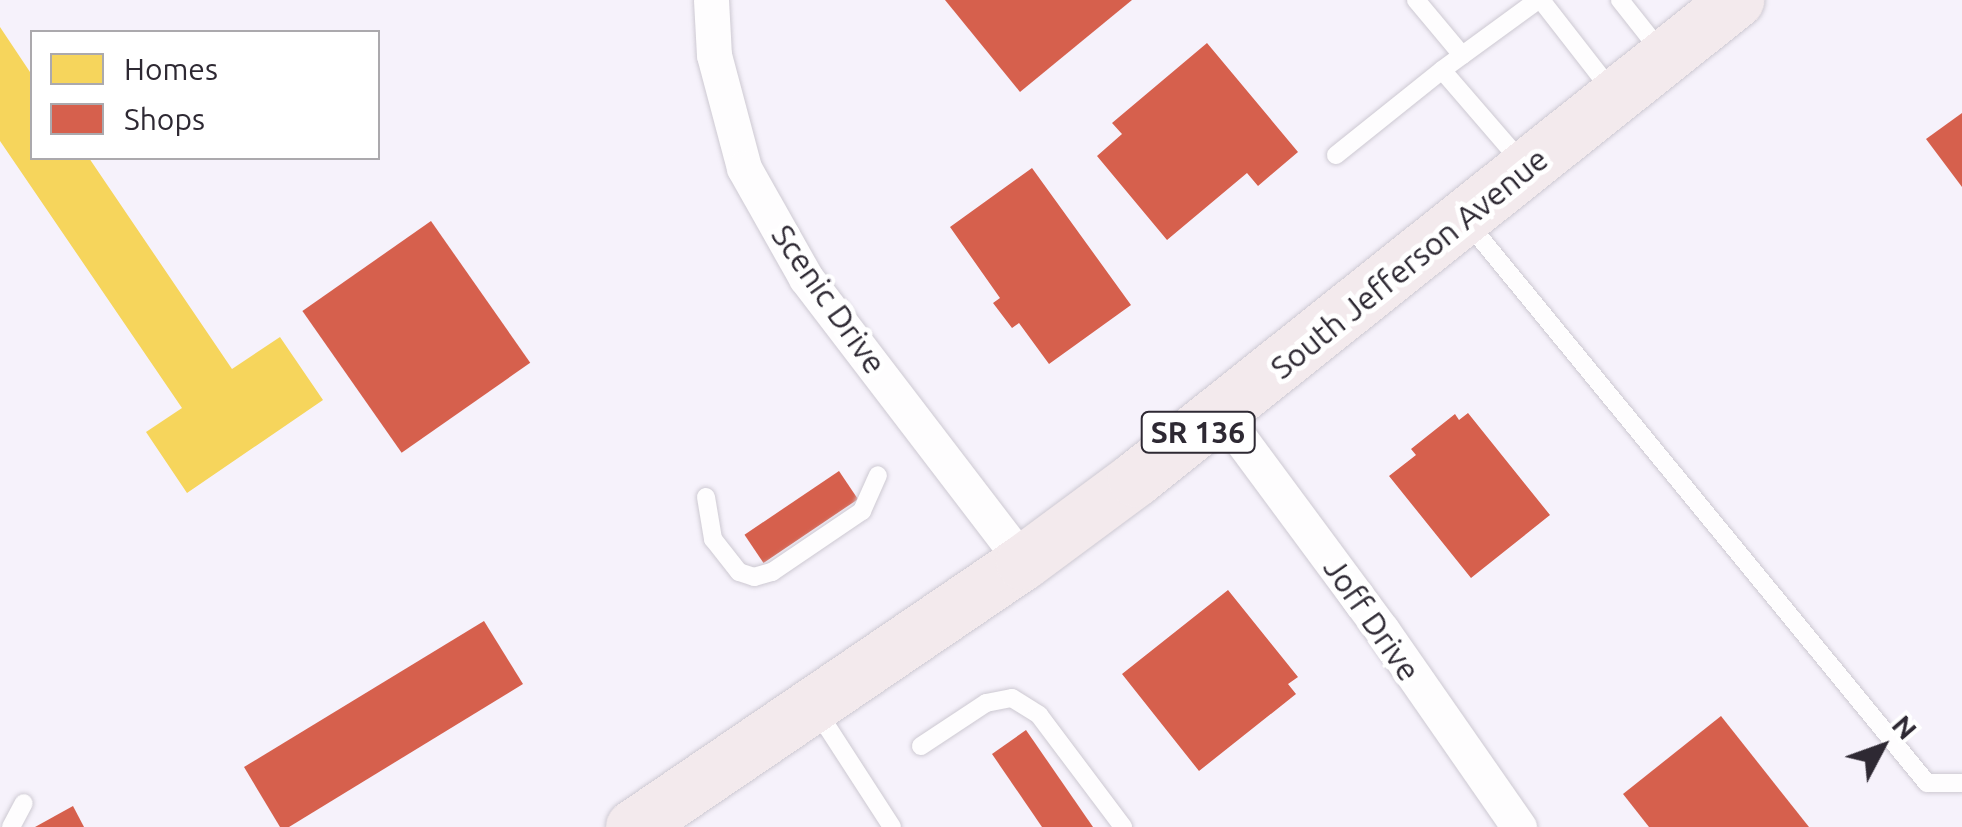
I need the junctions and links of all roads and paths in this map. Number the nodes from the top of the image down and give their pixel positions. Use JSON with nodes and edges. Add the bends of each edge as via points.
{"nodes":[{"id":1,"x":710,"y":0,"type":"edge"},
{"id":2,"x":1416,"y":0,"type":"edge"},
{"id":3,"x":1539,"y":0,"type":"edge"},
{"id":4,"x":1620,"y":0,"type":"edge"},
{"id":5,"x":1736,"y":0,"type":"edge"},
{"id":6,"x":1462,"y":56,"type":"junction"},
{"id":7,"x":1666,"y":57,"type":"junction"},
{"id":8,"x":1442,"y":70,"type":"junction"},
{"id":9,"x":1616,"y":96,"type":"junction"},
{"id":10,"x":1336,"y":155,"type":"dead end"},
{"id":11,"x":1528,"y":168,"type":"junction"},
{"id":12,"x":1465,"y":218,"type":"junction"},
{"id":13,"x":1222,"y":414,"type":"junction"},
{"id":14,"x":878,"y":475,"type":"dead end"},
{"id":15,"x":706,"y":497,"type":"dead end"},
{"id":16,"x":1024,"y":562,"type":"junction"},
{"id":17,"x":814,"y":706,"type":"junction"},
{"id":18,"x":921,"y":746,"type":"dead end"},
{"id":19,"x":1962,"y":783,"type":"edge"},
{"id":20,"x":24,"y":803,"type":"dead end"},
{"id":21,"x":11,"y":827,"type":"edge"},
{"id":22,"x":633,"y":827,"type":"edge"},
{"id":23,"x":892,"y":827,"type":"edge"},
{"id":24,"x":1122,"y":827,"type":"edge"},
{"id":25,"x":1519,"y":827,"type":"edge"}],
"edges":[{"from":1,"to":16,"type":"street","name":"Scenic Drive","via":[[714,55],[744,168],[806,278]]},
{"from":2,"to":6,"type":"lane"},
{"from":3,"to":6,"type":"lane"},
{"from":3,"to":9,"type":"lane"},
{"from":4,"to":7,"type":"lane"},
{"from":5,"to":7,"type":"main road","name":"South Jefferson Avenue","number":"SR 136"},
{"from":6,"to":8,"type":"lane"},
{"from":7,"to":9,"type":"main road","name":"South Jefferson Avenue","number":"SR 136"},
{"from":8,"to":10,"type":"lane"},
{"from":8,"to":11,"type":"lane"},
{"from":9,"to":11,"type":"main road","name":"South Jefferson Avenue","number":"SR 136"},
{"from":11,"to":12,"type":"main road","name":"South Jefferson Avenue","number":"SR 136"},
{"from":12,"to":13,"type":"main road","name":"South Jefferson Avenue","number":"SR 136"},
{"from":12,"to":19,"type":"lane","via":[[1927,783]]},
{"from":13,"to":16,"type":"main road","name":"South Jefferson Avenue","number":"SR 136"},
{"from":13,"to":25,"type":"street","name":"Joff Drive"},
{"from":14,"to":15,"type":"lane","via":[[862,510],[772,572],[754,577],[739,572],[714,539]]},
{"from":16,"to":17,"type":"main road","name":"South Jefferson Avenue","number":"SR 136"},
{"from":17,"to":22,"type":"main road","name":"South Jefferson Avenue","number":"SR 136"},
{"from":17,"to":23,"type":"lane"},
{"from":18,"to":24,"type":"lane","via":[[986,703],[1012,698],[1039,716]]},
{"from":20,"to":21,"type":"lane"}]}
